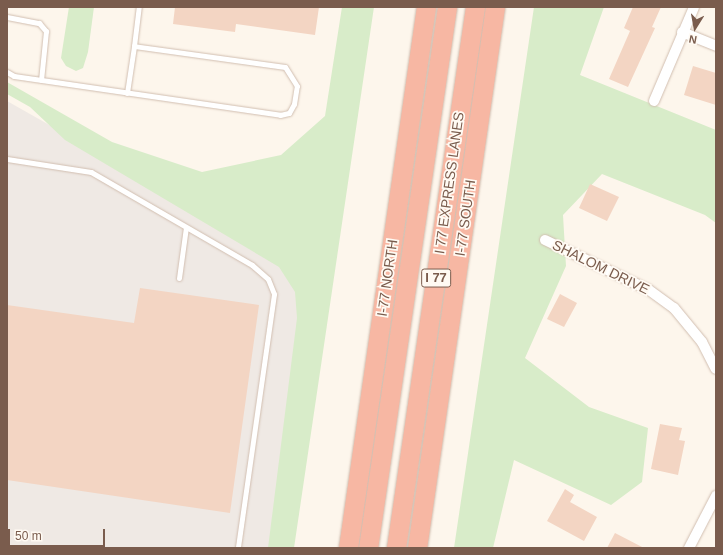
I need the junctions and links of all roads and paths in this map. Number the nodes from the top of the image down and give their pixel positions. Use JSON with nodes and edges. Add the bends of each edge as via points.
{"nodes":[{"id":1,"x":139,"y":7,"type":"edge"},
{"id":2,"x":426,"y":7,"type":"edge"},
{"id":3,"x":447,"y":7,"type":"edge"},
{"id":4,"x":475,"y":7,"type":"edge"},
{"id":5,"x":495,"y":7,"type":"edge"},
{"id":6,"x":694,"y":7,"type":"edge"},
{"id":7,"x":7,"y":17,"type":"edge"},
{"id":8,"x":682,"y":32,"type":"junction"},
{"id":9,"x":134,"y":46,"type":"junction"},
{"id":10,"x":716,"y":46,"type":"edge"},
{"id":11,"x":7,"y":72,"type":"edge"},
{"id":12,"x":41,"y":80,"type":"junction"},
{"id":13,"x":127,"y":93,"type":"junction"},
{"id":14,"x":654,"y":101,"type":"dead end"},
{"id":15,"x":7,"y":159,"type":"edge"},
{"id":16,"x":186,"y":227,"type":"junction"},
{"id":17,"x":545,"y":240,"type":"dead end"},
{"id":18,"x":179,"y":278,"type":"dead end"},
{"id":19,"x":716,"y":369,"type":"edge"},
{"id":20,"x":716,"y":496,"type":"edge"},
{"id":21,"x":238,"y":548,"type":"edge"},
{"id":22,"x":348,"y":548,"type":"edge"},
{"id":23,"x":368,"y":548,"type":"edge"},
{"id":24,"x":396,"y":548,"type":"edge"},
{"id":25,"x":417,"y":548,"type":"edge"},
{"id":26,"x":689,"y":548,"type":"edge"}],
"edges":[{"from":1,"to":9,"type":"lane"},
{"from":2,"to":22,"type":"highway","name":"I-77 NORTH"},
{"from":3,"to":23,"type":"highway","name":"I 77 EXPRESS LANES","number":"I 77"},
{"from":4,"to":24,"type":"highway","name":"I 77 EXPRESS LANES","number":"I 77"},
{"from":5,"to":25,"type":"highway","name":"I-77 SOUTH","number":"I 77"},
{"from":6,"to":8,"type":"street"},
{"from":7,"to":12,"type":"lane","via":[[39,23],[46,31]]},
{"from":8,"to":10,"type":"street"},
{"from":8,"to":14,"type":"street"},
{"from":9,"to":13,"type":"lane"},
{"from":9,"to":13,"type":"lane","via":[[285,67],[294,80],[296,92],[289,113],[280,115]]},
{"from":11,"to":12,"type":"lane"},
{"from":12,"to":13,"type":"lane"},
{"from":15,"to":16,"type":"lane","via":[[91,172]]},
{"from":16,"to":18,"type":"lane"},
{"from":16,"to":21,"type":"lane","via":[[252,265],[268,279],[274,294]]},
{"from":17,"to":19,"type":"street","name":"SHALOM DRIVE","via":[[649,290],[667,304],[697,335]]},
{"from":20,"to":26,"type":"street"}]}
